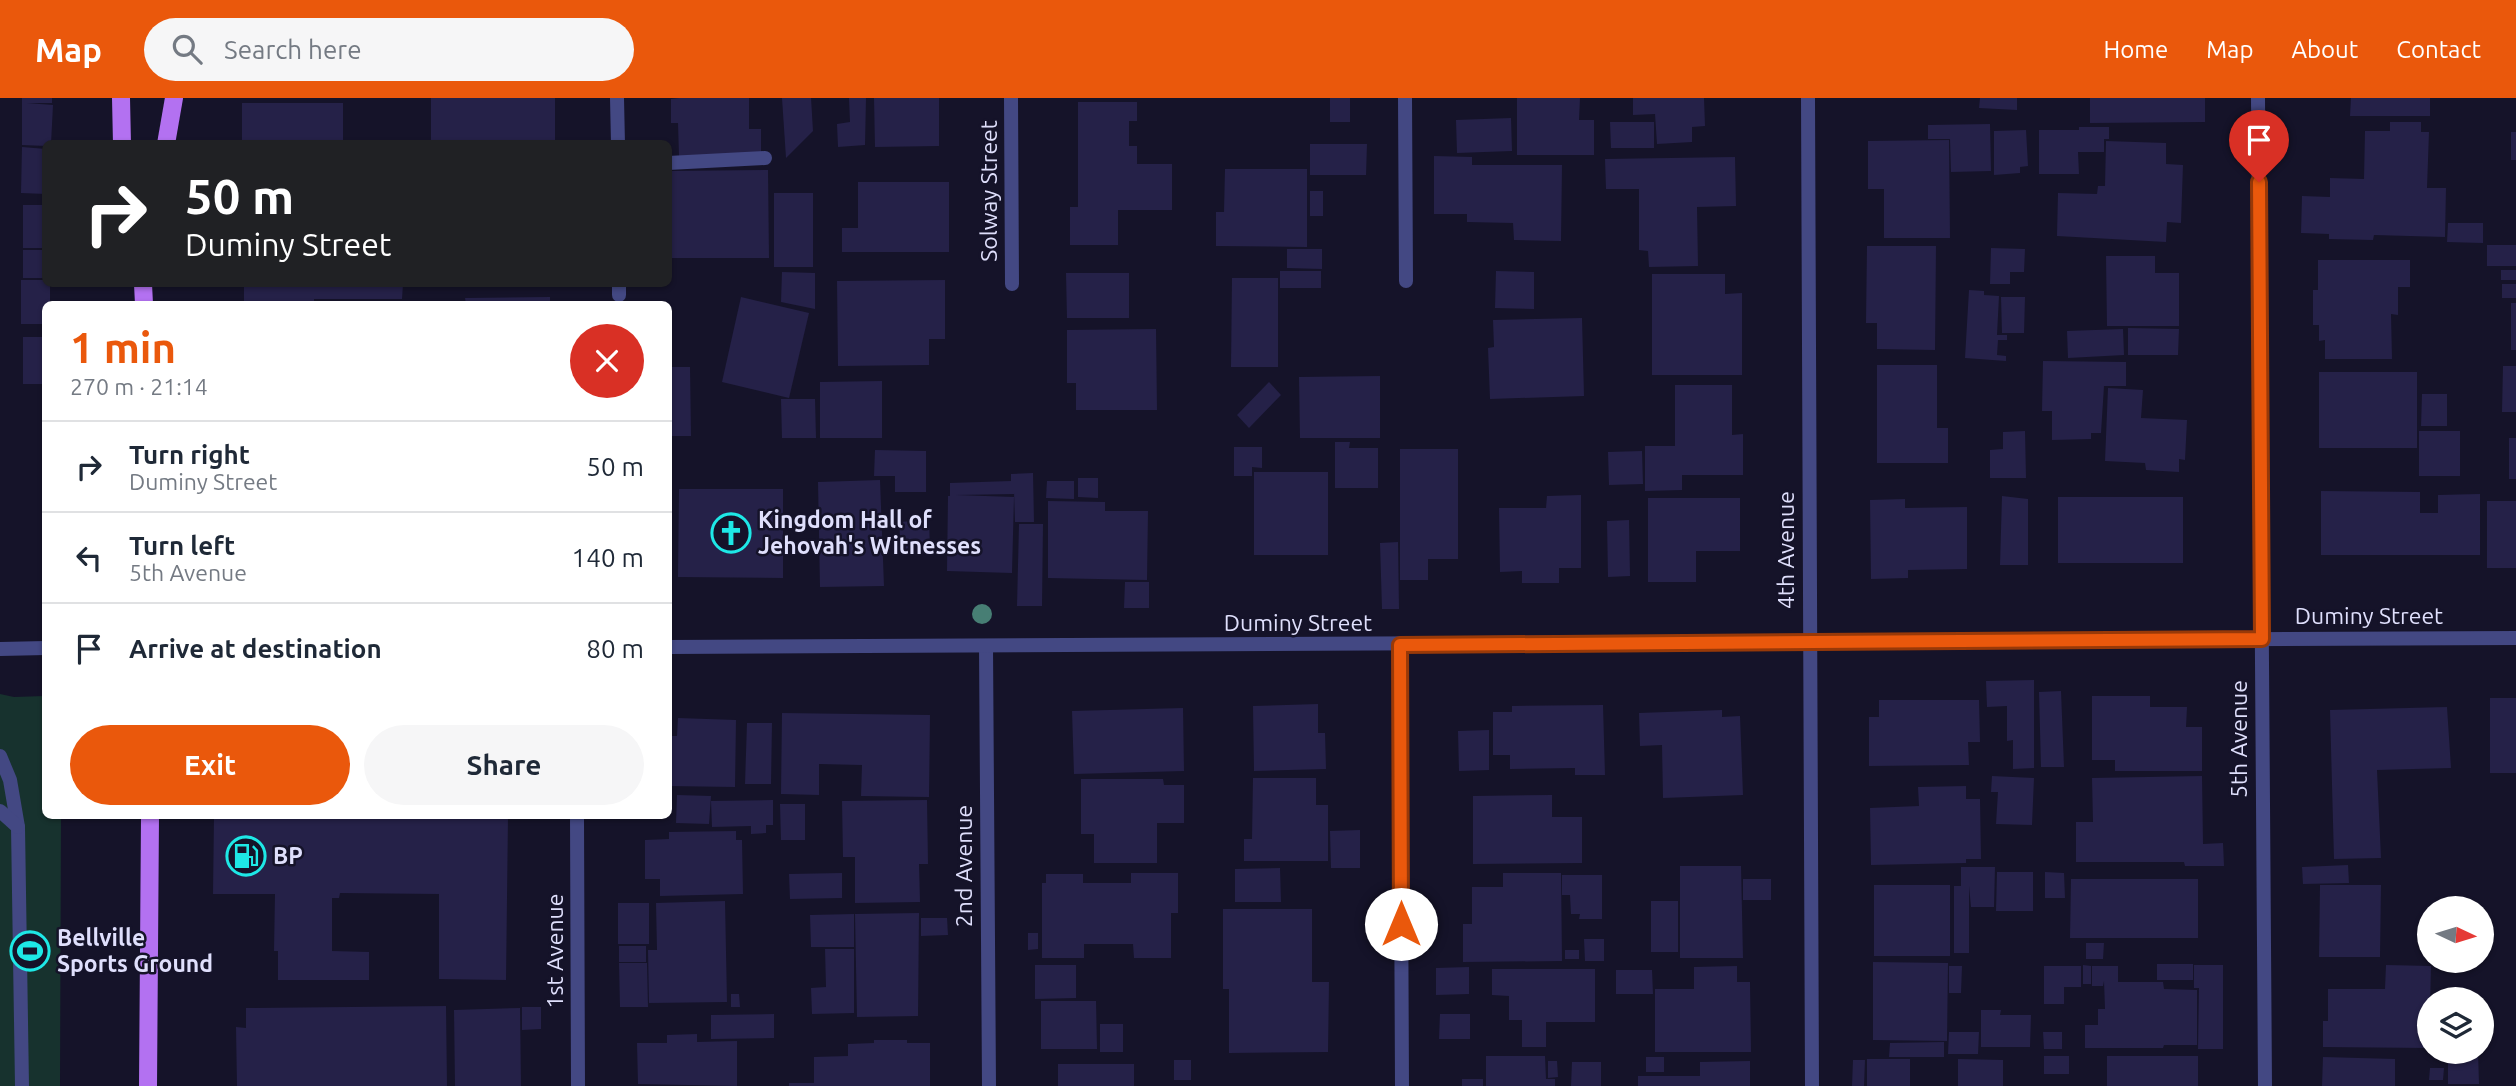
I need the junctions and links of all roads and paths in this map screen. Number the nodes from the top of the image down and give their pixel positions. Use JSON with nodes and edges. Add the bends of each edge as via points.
{"nodes":[{"id":1,"x":121,"y":98,"type":"edge"},
{"id":2,"x":174,"y":98,"type":"edge"},
{"id":3,"x":617,"y":98,"type":"edge"},
{"id":4,"x":1011,"y":98,"type":"edge"},
{"id":5,"x":1405,"y":98,"type":"edge"},
{"id":6,"x":1808,"y":98,"type":"edge"},
{"id":7,"x":2258,"y":98,"type":"edge"},
{"id":8,"x":122,"y":140,"type":"edge"},
{"id":9,"x":167,"y":140,"type":"edge"},
{"id":10,"x":618,"y":140,"type":"edge"},
{"id":11,"x":765,"y":159,"type":"dead end"},
{"id":12,"x":672,"y":163,"type":"edge"},
{"id":13,"x":1406,"y":281,"type":"dead end"},
{"id":14,"x":1012,"y":285,"type":"dead end"},
{"id":15,"x":2516,"y":638,"type":"edge"},
{"id":16,"x":2262,"y":639,"type":"junction"},
{"id":17,"x":1809,"y":642,"type":"junction"},
{"id":18,"x":1400,"y":645,"type":"junction"},
{"id":19,"x":986,"y":646,"type":"junction"},
{"id":20,"x":672,"y":647,"type":"edge"},
{"id":21,"x":42,"y":648,"type":"edge"},
{"id":22,"x":0,"y":649,"type":"edge"},
{"id":23,"x":0,"y":756,"type":"edge"},
{"id":24,"x":0,"y":811,"type":"edge"},
{"id":25,"x":150,"y":819,"type":"edge"},
{"id":26,"x":577,"y":819,"type":"edge"},
{"id":27,"x":18,"y":827,"type":"junction"},
{"id":28,"x":22,"y":1086,"type":"edge"},
{"id":29,"x":148,"y":1086,"type":"edge"},
{"id":30,"x":578,"y":1086,"type":"edge"},
{"id":31,"x":989,"y":1086,"type":"edge"},
{"id":32,"x":1402,"y":1086,"type":"edge"},
{"id":33,"x":1812,"y":1086,"type":"edge"},
{"id":34,"x":2265,"y":1086,"type":"edge"}],
"edges":[{"from":1,"to":8,"type":"main road"},
{"from":2,"to":9,"type":"main road"},
{"from":3,"to":10,"type":"street"},
{"from":4,"to":14,"type":"street","name":"Solway Street"},
{"from":5,"to":13,"type":"street"},
{"from":6,"to":17,"type":"street","name":"4th Avenue"},
{"from":7,"to":16,"type":"street","name":"5th Avenue"},
{"from":11,"to":12,"type":"street"},
{"from":15,"to":16,"type":"street","name":"Duminy Street"},
{"from":16,"to":17,"type":"street","name":"Duminy Street"},
{"from":16,"to":34,"type":"street","name":"5th Avenue"},
{"from":17,"to":18,"type":"street","name":"Duminy Street"},
{"from":17,"to":33,"type":"street","name":"4th Avenue"},
{"from":18,"to":19,"type":"street","name":"Duminy Street"},
{"from":18,"to":32,"type":"street"},
{"from":19,"to":20,"type":"street","name":"Duminy Street"},
{"from":19,"to":31,"type":"street","name":"2nd Avenue"},
{"from":21,"to":22,"type":"street"},
{"from":23,"to":27,"type":"street","via":[[10,780]]},
{"from":24,"to":27,"type":"street"},
{"from":25,"to":29,"type":"main road"},
{"from":26,"to":30,"type":"street","name":"1st Avenue"},
{"from":27,"to":28,"type":"street"}]}
